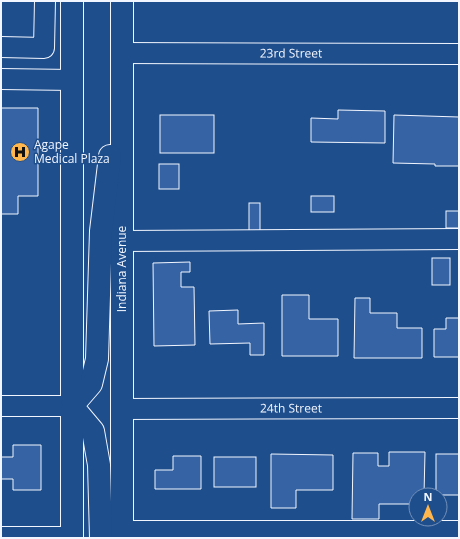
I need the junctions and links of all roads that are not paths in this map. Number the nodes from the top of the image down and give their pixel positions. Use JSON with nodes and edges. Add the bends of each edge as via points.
{"nodes":[{"id":1,"x":45,"y":1,"type":"edge"},
{"id":2,"x":72,"y":1,"type":"edge"},
{"id":3,"x":122,"y":1,"type":"edge"},
{"id":4,"x":1,"y":47,"type":"edge"},
{"id":5,"x":122,"y":54,"type":"junction"},
{"id":6,"x":459,"y":54,"type":"edge"},
{"id":7,"x":1,"y":79,"type":"edge"},
{"id":8,"x":72,"y":80,"type":"junction"},
{"id":9,"x":459,"y":239,"type":"edge"},
{"id":10,"x":122,"y":240,"type":"junction"},
{"id":11,"x":1,"y":406,"type":"edge"},
{"id":12,"x":72,"y":406,"type":"junction"},
{"id":13,"x":459,"y":408,"type":"edge"},
{"id":14,"x":122,"y":409,"type":"junction"},
{"id":15,"x":459,"y":531,"type":"edge"},
{"id":16,"x":122,"y":534,"type":"edge"},
{"id":17,"x":1,"y":537,"type":"edge"},
{"id":18,"x":72,"y":538,"type":"edge"},
{"id":19,"x":101,"y":538,"type":"edge"}],
"edges":[{"from":1,"to":4,"type":"street","via":[[44,48]]},
{"from":2,"to":8,"type":"main road"},
{"from":3,"to":5,"type":"main road","name":"Indiana Avenue"},
{"from":5,"to":6,"type":"street","name":"23rd Street"},
{"from":5,"to":10,"type":"main road","name":"Indiana Avenue"},
{"from":5,"to":12,"type":"main road","via":[[101,231],[97,358],[91,384]]},
{"from":7,"to":8,"type":"street"},
{"from":8,"to":12,"type":"main road"},
{"from":9,"to":10,"type":"street"},
{"from":10,"to":14,"type":"main road","name":"Indiana Avenue"},
{"from":11,"to":12,"type":"street"},
{"from":12,"to":18,"type":"main road"},
{"from":12,"to":19,"type":"main road","via":[[93,431],[100,465]]},
{"from":13,"to":14,"type":"street","name":"24th Street"},
{"from":14,"to":16,"type":"main road","name":"Indiana Avenue"},
{"from":15,"to":16,"type":"street"},
{"from":17,"to":18,"type":"street"}]}
